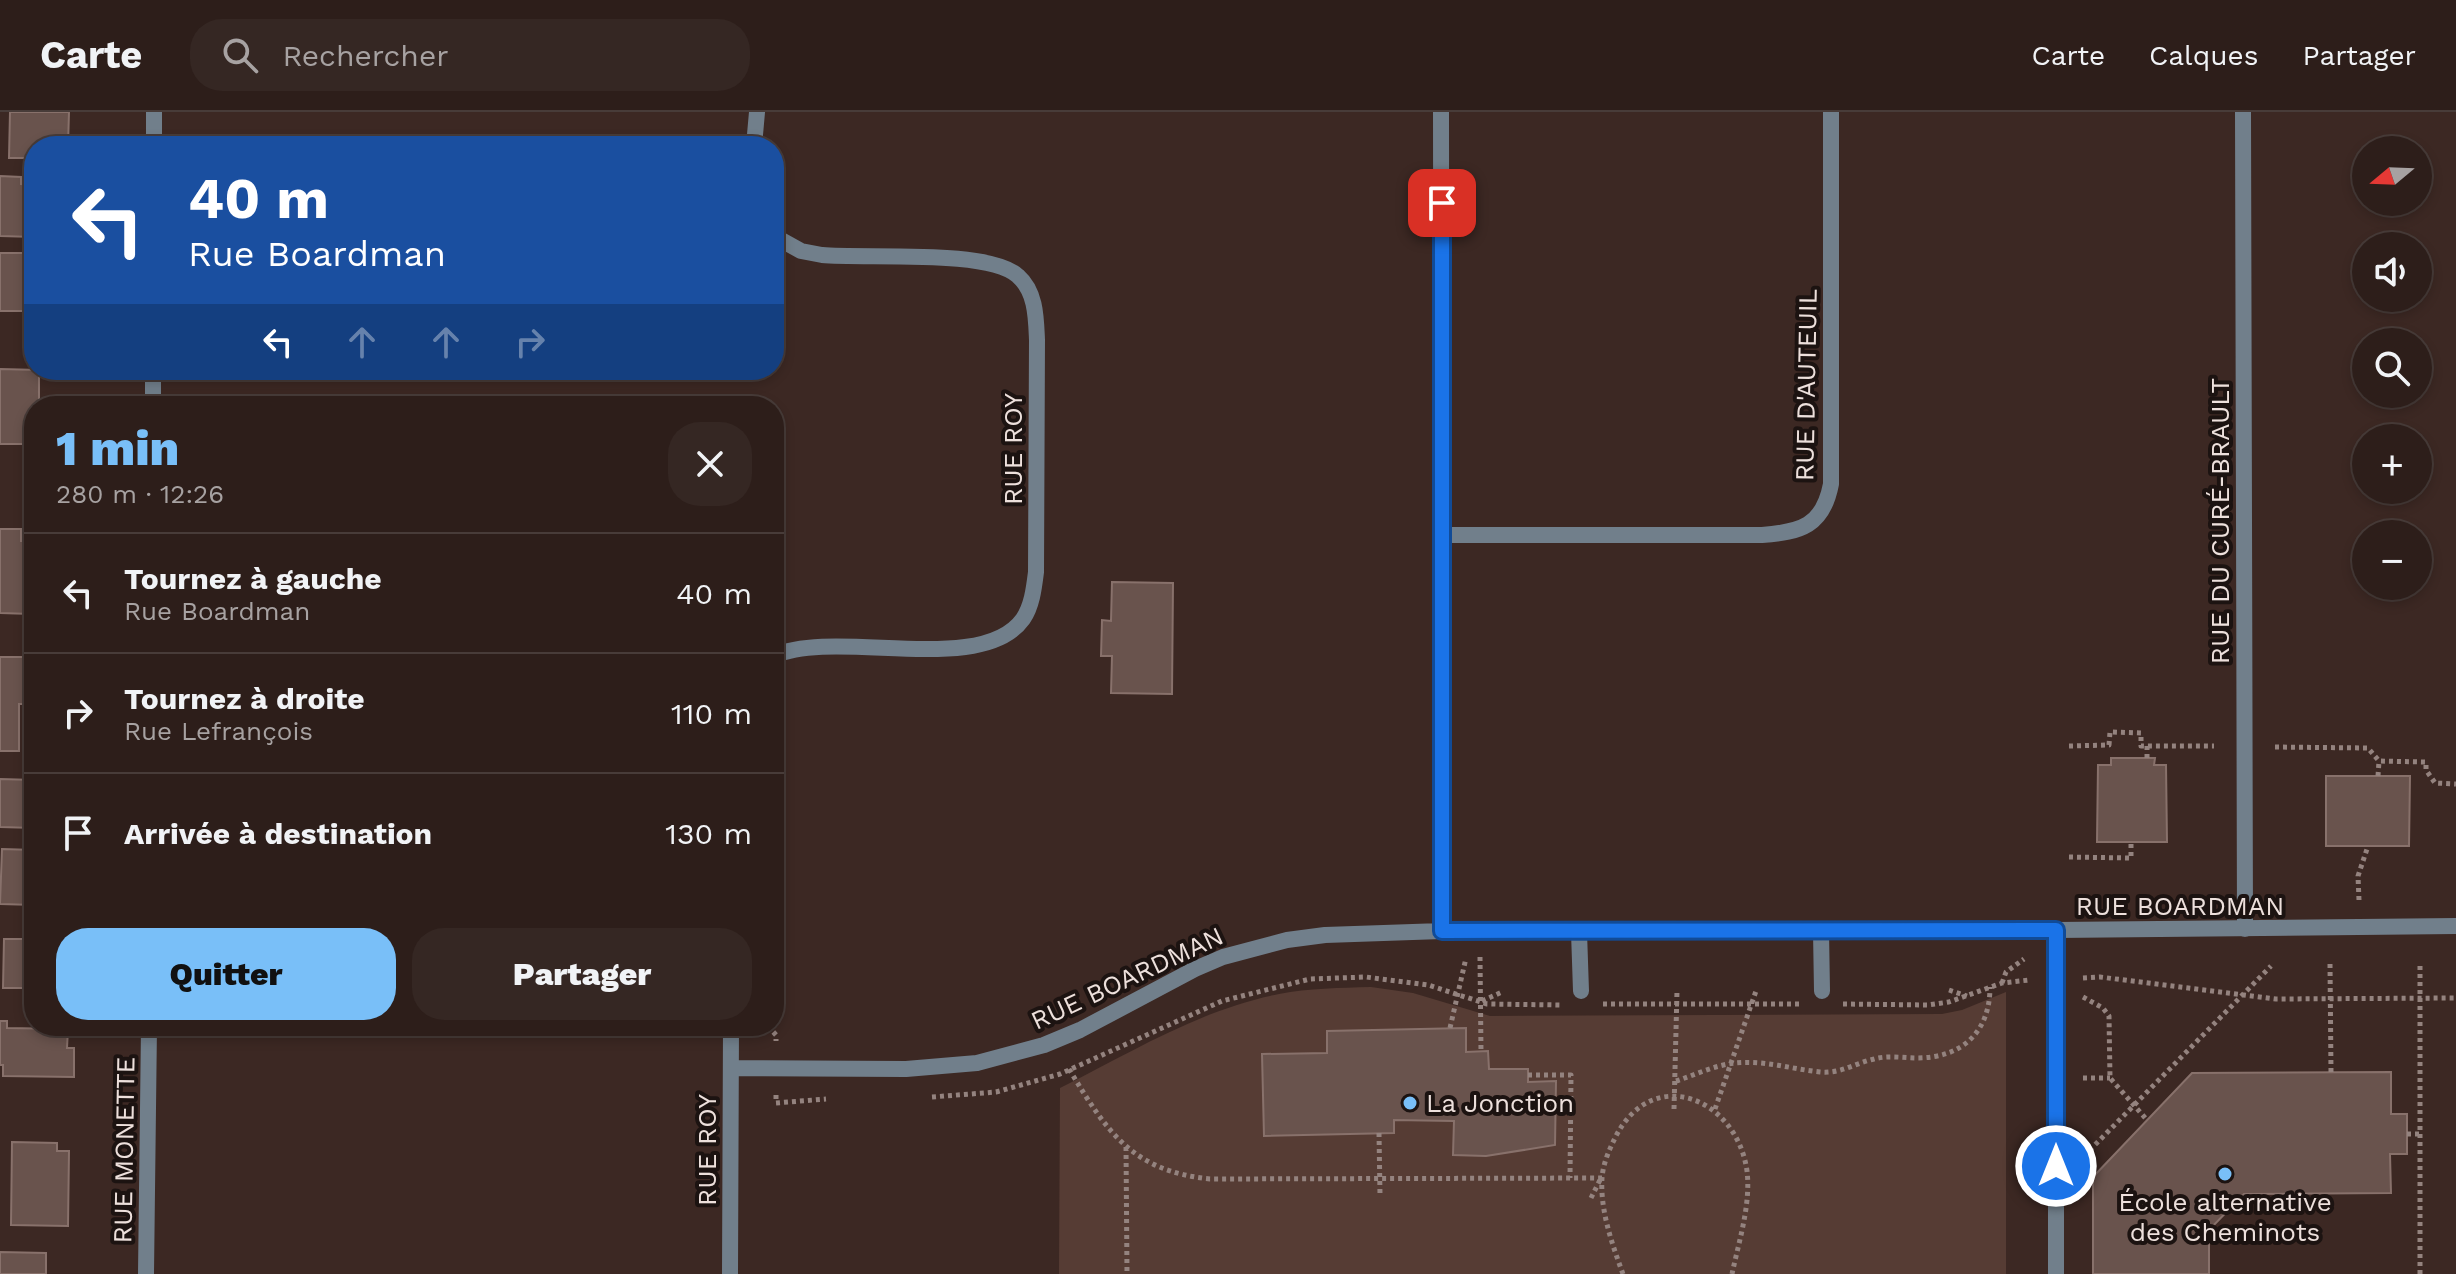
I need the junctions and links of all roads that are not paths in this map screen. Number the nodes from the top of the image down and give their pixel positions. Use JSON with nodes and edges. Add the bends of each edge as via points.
{"nodes":[{"id":1,"x":154,"y":112,"type":"edge"},
{"id":2,"x":757,"y":112,"type":"edge"},
{"id":3,"x":1441,"y":112,"type":"edge"},
{"id":4,"x":1831,"y":112,"type":"edge"},
{"id":5,"x":2243,"y":112,"type":"edge"},
{"id":6,"x":154,"y":136,"type":"edge"},
{"id":7,"x":755,"y":136,"type":"edge"},
{"id":8,"x":784,"y":242,"type":"edge"},
{"id":9,"x":1443,"y":535,"type":"junction"},
{"id":10,"x":784,"y":653,"type":"edge"},
{"id":11,"x":2456,"y":926,"type":"edge"},
{"id":12,"x":2245,"y":929,"type":"junction"},
{"id":13,"x":2056,"y":930,"type":"junction"},
{"id":14,"x":1442,"y":931,"type":"junction"},
{"id":15,"x":1821,"y":931,"type":"junction"},
{"id":16,"x":1579,"y":932,"type":"junction"},
{"id":17,"x":1822,"y":991,"type":"dead end"},
{"id":18,"x":1581,"y":1000,"type":"road end"},
{"id":19,"x":149,"y":1036,"type":"edge"},
{"id":20,"x":731,"y":1036,"type":"edge"},
{"id":21,"x":731,"y":1068,"type":"junction"},
{"id":22,"x":146,"y":1274,"type":"edge"},
{"id":23,"x":730,"y":1274,"type":"edge"},
{"id":24,"x":2056,"y":1274,"type":"edge"}],
"edges":[{"from":1,"to":6,"type":"street"},
{"from":2,"to":7,"type":"street"},
{"from":3,"to":9,"type":"street"},
{"from":4,"to":9,"type":"street","name":"RUE D'AUTEUIL","via":[[1831,484],[1819,516],[1790,533],[1762,535]]},
{"from":5,"to":12,"type":"street","name":"RUE DU CURÉ-BRAULT"},
{"from":8,"to":10,"type":"street","name":"RUE ROY","via":[[822,255],[978,260],[1006,267],[1020,277],[1036,313],[1037,549],[1032,599],[1022,620],[988,644],[808,647]]},
{"from":9,"to":14,"type":"street"},
{"from":11,"to":12,"type":"street","name":"RUE BOARDMAN"},
{"from":12,"to":13,"type":"street","name":"RUE BOARDMAN"},
{"from":13,"to":15,"type":"street","name":"RUE BOARDMAN"},
{"from":13,"to":24,"type":"street"},
{"from":14,"to":16,"type":"street","name":"RUE BOARDMAN"},
{"from":14,"to":21,"type":"street","name":"RUE BOARDMAN","via":[[1325,935],[1252,949],[1195,969],[1044,1045],[977,1063],[906,1069]]},
{"from":15,"to":16,"type":"street","name":"RUE BOARDMAN"},
{"from":15,"to":17,"type":"street"},
{"from":16,"to":18,"type":"street"},
{"from":19,"to":22,"type":"street","name":"RUE MONETTE"},
{"from":20,"to":21,"type":"street","name":"RUE ROY"},
{"from":21,"to":23,"type":"street","name":"RUE ROY"}]}
